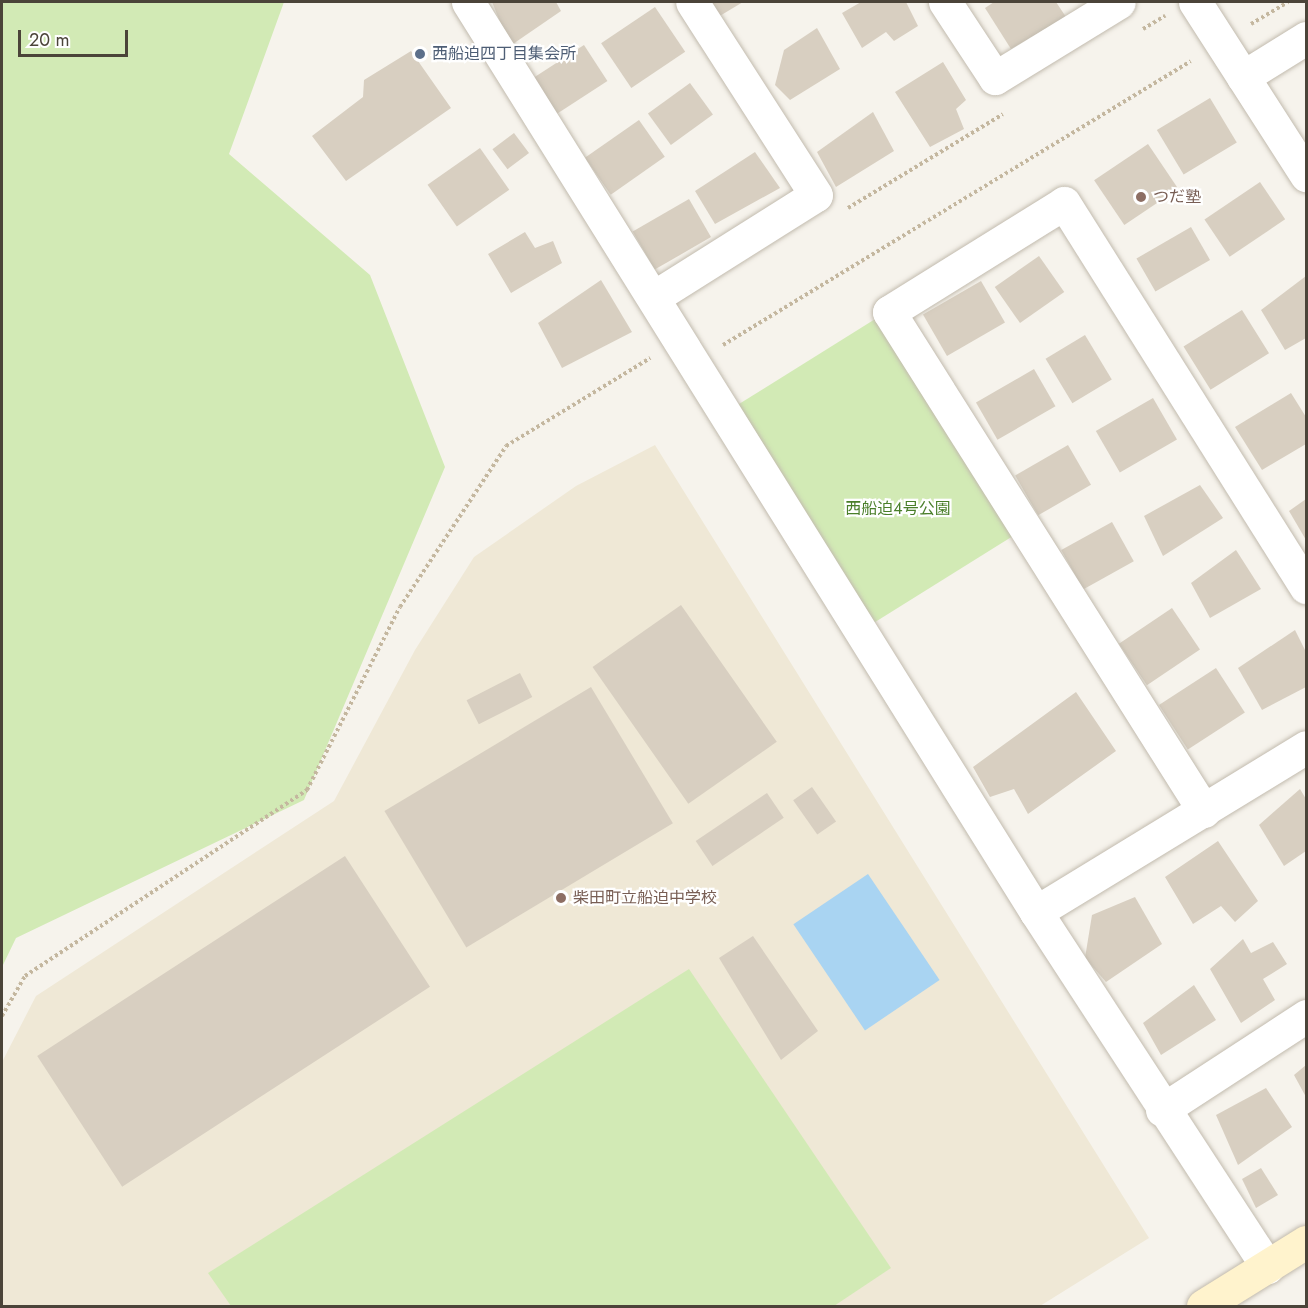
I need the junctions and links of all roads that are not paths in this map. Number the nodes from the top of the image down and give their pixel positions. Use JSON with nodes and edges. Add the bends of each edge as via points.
{"nodes":[{"id":1,"x":468,"y":2,"type":"edge"},
{"id":2,"x":692,"y":2,"type":"edge"},
{"id":3,"x":945,"y":2,"type":"edge"},
{"id":4,"x":1119,"y":2,"type":"edge"},
{"id":5,"x":1182,"y":8,"type":"edge"},
{"id":6,"x":1306,"y":38,"type":"edge"},
{"id":7,"x":1244,"y":76,"type":"junction"},
{"id":8,"x":1306,"y":175,"type":"edge"},
{"id":9,"x":654,"y":297,"type":"junction"},
{"id":10,"x":1306,"y":587,"type":"edge"},
{"id":11,"x":1306,"y":747,"type":"edge"},
{"id":12,"x":1204,"y":812,"type":"junction"},
{"id":13,"x":1036,"y":912,"type":"junction"},
{"id":14,"x":1306,"y":1016,"type":"edge"},
{"id":15,"x":1162,"y":1110,"type":"junction"},
{"id":16,"x":1306,"y":1242,"type":"edge"},
{"id":17,"x":1267,"y":1267,"type":"junction"},
{"id":18,"x":1203,"y":1306,"type":"edge"}],
"edges":[{"from":1,"to":9,"type":"street"},
{"from":2,"to":9,"type":"street","via":[[816,195]]},
{"from":3,"to":4,"type":"street","via":[[995,78]]},
{"from":5,"to":7,"type":"street","via":[[1221,43]]},
{"from":6,"to":7,"type":"street"},
{"from":7,"to":8,"type":"street"},
{"from":9,"to":13,"type":"street"},
{"from":10,"to":12,"type":"street","via":[[1065,203],[889,312]]},
{"from":11,"to":12,"type":"street"},
{"from":12,"to":13,"type":"street"},
{"from":13,"to":15,"type":"street"},
{"from":14,"to":15,"type":"street"},
{"from":15,"to":17,"type":"street"},
{"from":16,"to":17,"type":"street"},
{"from":17,"to":18,"type":"street"}]}
